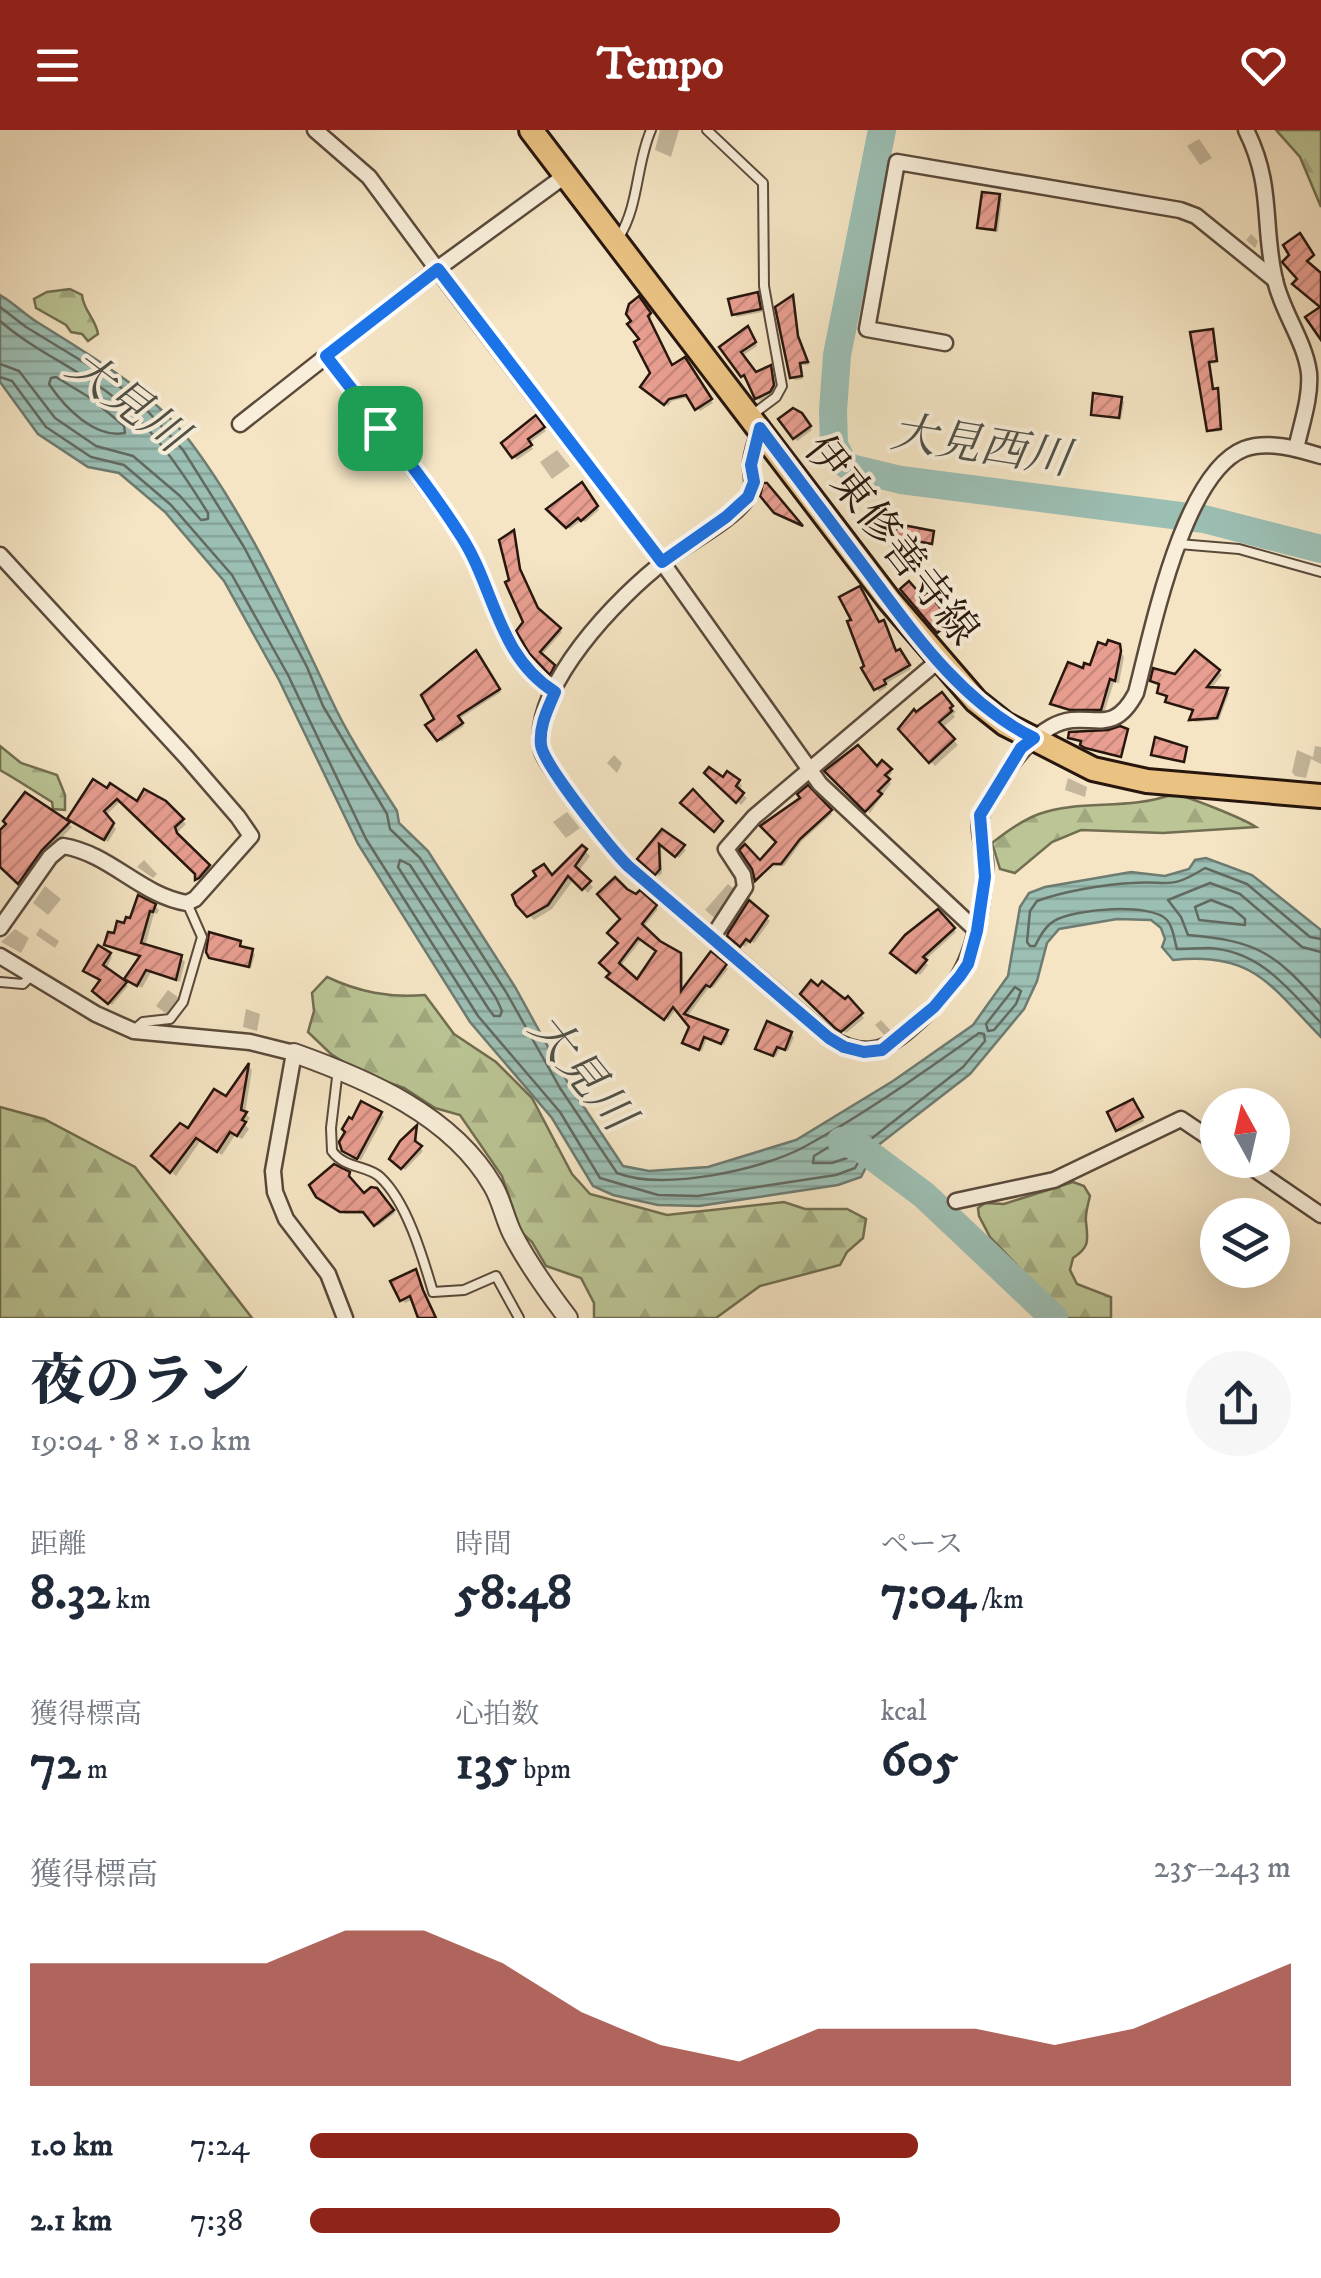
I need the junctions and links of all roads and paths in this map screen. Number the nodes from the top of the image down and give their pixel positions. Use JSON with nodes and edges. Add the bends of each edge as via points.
{"nodes":[{"id":1,"x":315,"y":130,"type":"edge"},
{"id":2,"x":531,"y":130,"type":"edge"},
{"id":3,"x":651,"y":130,"type":"edge"},
{"id":4,"x":707,"y":130,"type":"edge"},
{"id":5,"x":1246,"y":130,"type":"edge"},
{"id":6,"x":566,"y":174,"type":"junction"},
{"id":7,"x":617,"y":241,"type":"junction"},
{"id":8,"x":438,"y":269,"type":"junction"},
{"id":9,"x":1274,"y":280,"type":"junction"},
{"id":10,"x":945,"y":343,"type":"dead end"},
{"id":11,"x":326,"y":356,"type":"junction"},
{"id":12,"x":755,"y":422,"type":"junction"},
{"id":13,"x":240,"y":424,"type":"dead end"},
{"id":14,"x":1296,"y":449,"type":"junction"},
{"id":15,"x":1321,"y":456,"type":"edge"},
{"id":16,"x":1180,"y":541,"type":"junction"},
{"id":17,"x":0,"y":555,"type":"edge"},
{"id":18,"x":662,"y":562,"type":"junction"},
{"id":19,"x":1321,"y":572,"type":"edge"},
{"id":20,"x":938,"y":661,"type":"junction"},
{"id":21,"x":555,"y":692,"type":"junction"},
{"id":22,"x":1034,"y":738,"type":"junction"},
{"id":23,"x":810,"y":770,"type":"junction"},
{"id":24,"x":1321,"y":796,"type":"edge"},
{"id":25,"x":187,"y":903,"type":"junction"},
{"id":26,"x":0,"y":928,"type":"edge"},
{"id":27,"x":977,"y":931,"type":"junction"},
{"id":28,"x":712,"y":938,"type":"junction"},
{"id":29,"x":0,"y":956,"type":"edge"},
{"id":30,"x":32,"y":974,"type":"junction"},
{"id":31,"x":0,"y":982,"type":"edge"},
{"id":32,"x":134,"y":1030,"type":"junction"},
{"id":33,"x":294,"y":1053,"type":"junction"},
{"id":34,"x":338,"y":1069,"type":"junction"},
{"id":35,"x":1200,"y":1131,"type":"edge"},
{"id":36,"x":1267,"y":1178,"type":"edge"},
{"id":37,"x":956,"y":1200,"type":"dead end"},
{"id":38,"x":1321,"y":1215,"type":"edge"},
{"id":39,"x":346,"y":1318,"type":"edge"},
{"id":40,"x":520,"y":1318,"type":"edge"},
{"id":41,"x":568,"y":1318,"type":"edge"}],
"edges":[{"from":1,"to":8,"type":"street","via":[[368,177]]},
{"from":2,"to":6,"type":"main road","name":"伊東修善寺線"},
{"from":3,"to":7,"type":"lane"},
{"from":4,"to":12,"type":"lane","via":[[764,183],[764,286],[782,386]]},
{"from":5,"to":9,"type":"street","via":[[1265,184]]},
{"from":6,"to":7,"type":"main road","name":"伊東修善寺線"},
{"from":6,"to":8,"type":"street"},
{"from":7,"to":12,"type":"main road","name":"伊東修善寺線"},
{"from":8,"to":11,"type":"street"},
{"from":8,"to":18,"type":"street"},
{"from":9,"to":10,"type":"street","via":[[1180,210],[897,162],[867,330]]},
{"from":9,"to":14,"type":"street","via":[[1308,371]]},
{"from":11,"to":13,"type":"street"},
{"from":11,"to":21,"type":"street","via":[[459,532],[511,649]]},
{"from":12,"to":18,"type":"street","via":[[748,497]]},
{"from":12,"to":20,"type":"main road","name":"伊東修善寺線"},
{"from":14,"to":15,"type":"street"},
{"from":14,"to":16,"type":"street","via":[[1246,448],[1218,468],[1198,495]]},
{"from":16,"to":19,"type":"lane","via":[[1240,549]]},
{"from":16,"to":22,"type":"street","via":[[1127,709],[1117,718],[1067,721]]},
{"from":17,"to":25,"type":"street","via":[[250,836]]},
{"from":18,"to":21,"type":"street","via":[[585,638]]},
{"from":18,"to":23,"type":"street"},
{"from":20,"to":22,"type":"main road","name":"伊東修善寺線","via":[[976,701]]},
{"from":20,"to":23,"type":"street"},
{"from":21,"to":28,"type":"street","via":[[541,732],[544,757],[612,850]]},
{"from":22,"to":24,"type":"main road","name":"伊東修善寺線","via":[[1093,768],[1147,782]]},
{"from":22,"to":27,"type":"street","via":[[980,815],[985,877]]},
{"from":23,"to":27,"type":"street"},
{"from":23,"to":28,"type":"street","via":[[730,842],[726,850],[745,887]]},
{"from":25,"to":26,"type":"street","via":[[148,891],[109,862],[63,846]]},
{"from":25,"to":32,"type":"lane","via":[[202,937],[180,1009]]},
{"from":27,"to":28,"type":"street","via":[[968,964],[934,1007],[882,1050],[864,1052],[829,1038]]},
{"from":29,"to":30,"type":"street"},
{"from":30,"to":31,"type":"lane","via":[[23,984]]},
{"from":30,"to":32,"type":"street"},
{"from":32,"to":33,"type":"street"},
{"from":33,"to":34,"type":"street"},
{"from":33,"to":39,"type":"street","via":[[275,1192],[286,1219],[328,1274]]},
{"from":34,"to":40,"type":"lane","via":[[332,1150],[382,1180],[418,1239],[433,1292],[464,1290],[496,1276]]},
{"from":34,"to":41,"type":"street","via":[[466,1147]]},
{"from":35,"to":37,"type":"street","via":[[1181,1118],[1054,1180]]},
{"from":36,"to":38,"type":"street"}]}
